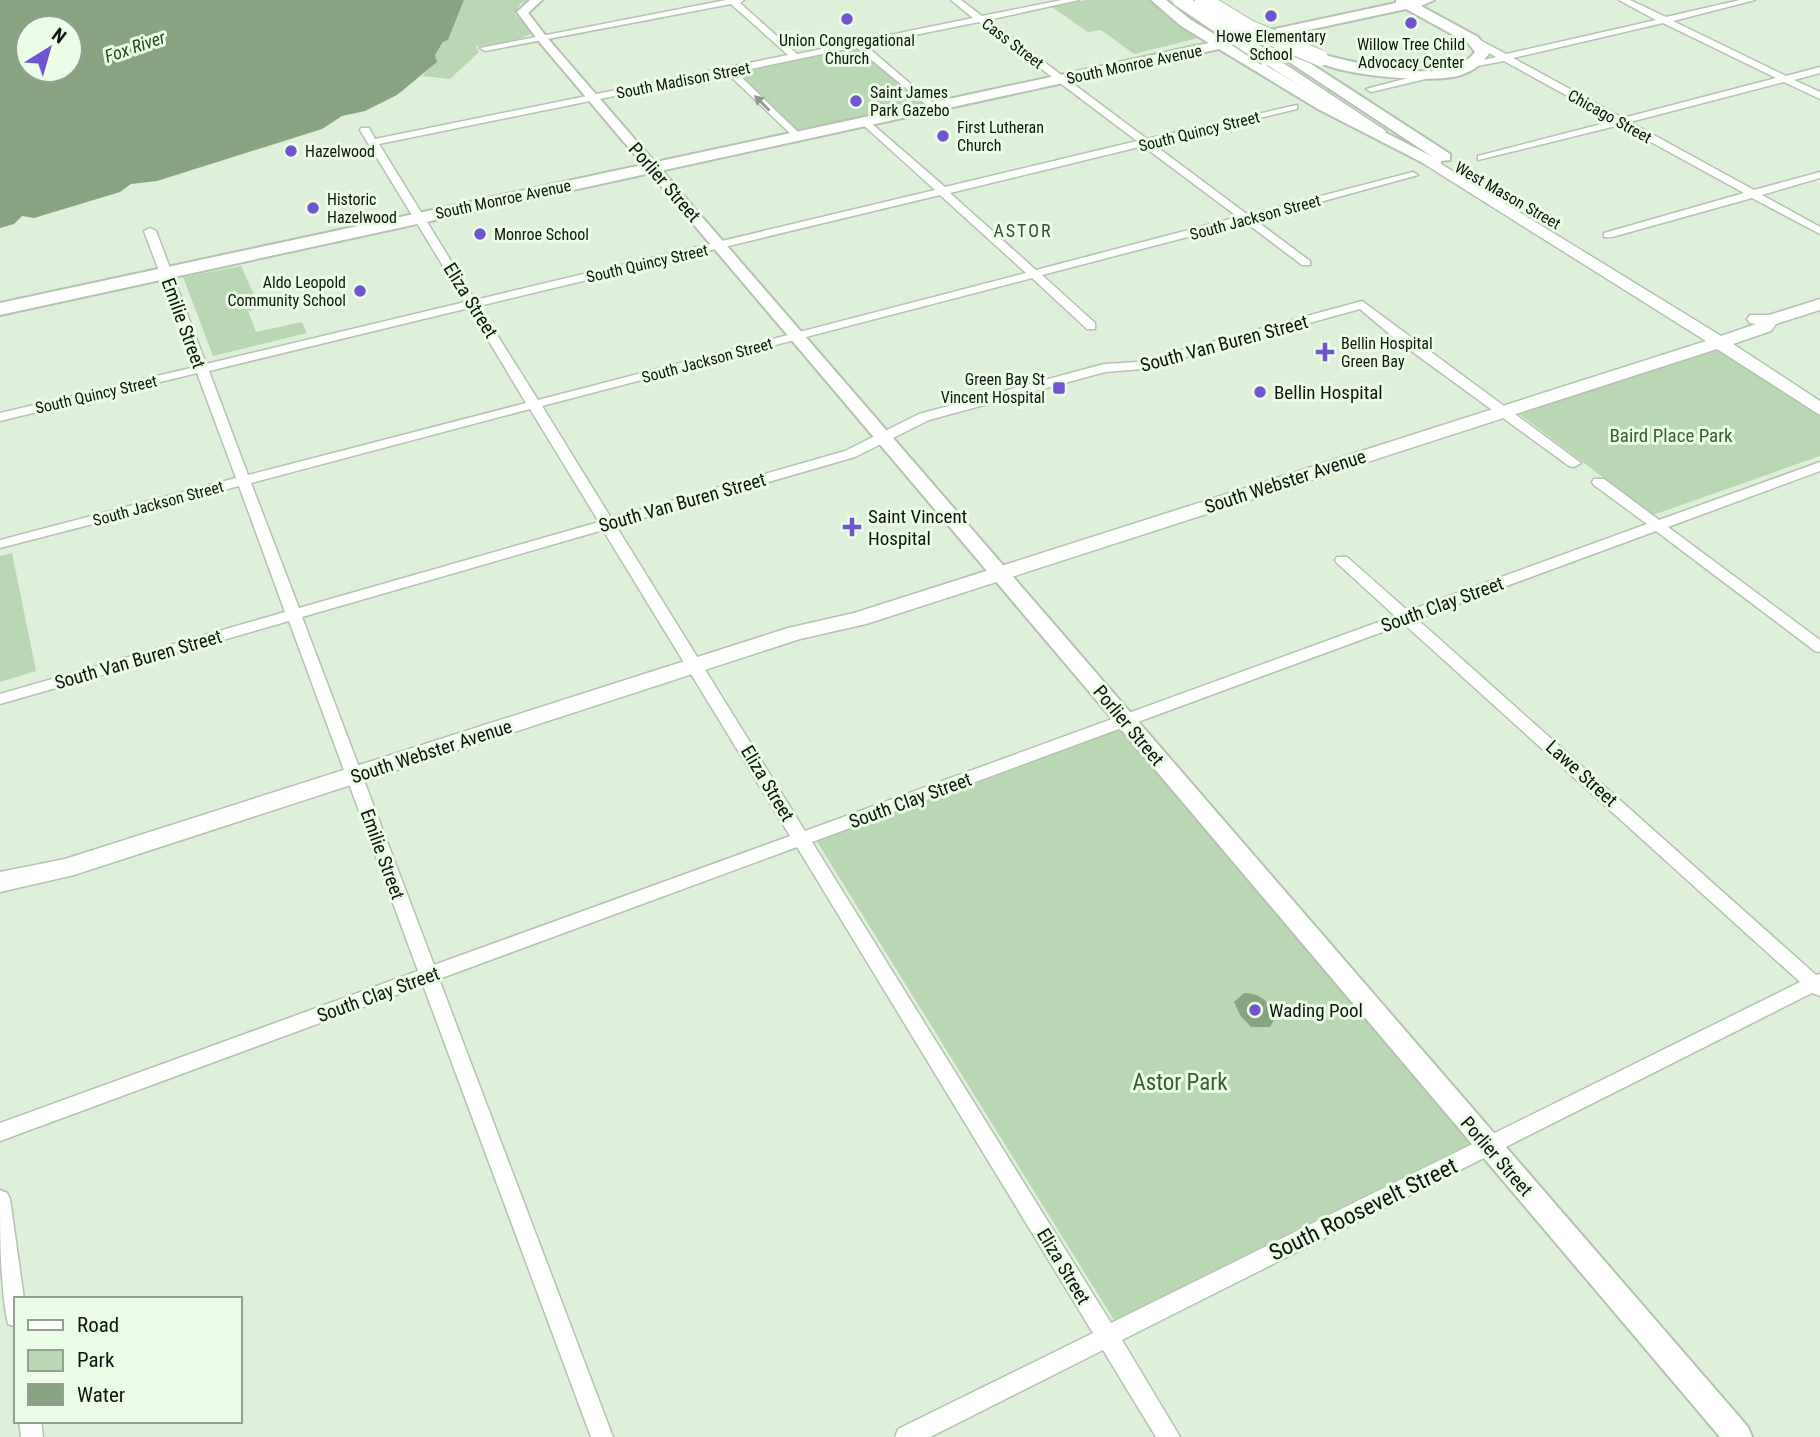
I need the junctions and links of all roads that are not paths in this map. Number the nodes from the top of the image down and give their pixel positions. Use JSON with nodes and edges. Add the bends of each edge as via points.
{"nodes":[{"id":1,"x":537,"y":0,"type":"edge"},
{"id":2,"x":735,"y":0,"type":"edge"},
{"id":3,"x":955,"y":0,"type":"edge"},
{"id":4,"x":1075,"y":0,"type":"edge"},
{"id":5,"x":1180,"y":0,"type":"edge"},
{"id":6,"x":1192,"y":0,"type":"edge"},
{"id":7,"x":1203,"y":0,"type":"edge"},
{"id":8,"x":1427,"y":0,"type":"edge"},
{"id":9,"x":1623,"y":0,"type":"edge"},
{"id":10,"x":1751,"y":0,"type":"edge"},
{"id":11,"x":1401,"y":1,"type":"edge"},
{"id":12,"x":1160,"y":2,"type":"edge"},
{"id":13,"x":981,"y":19,"type":"junction"},
{"id":14,"x":1665,"y":20,"type":"junction"},
{"id":15,"x":1290,"y":30,"type":"junction"},
{"id":16,"x":1255,"y":34,"type":"junction"},
{"id":17,"x":542,"y":37,"type":"junction"},
{"id":18,"x":1473,"y":40,"type":"junction"},
{"id":19,"x":1219,"y":42,"type":"junction"},
{"id":20,"x":858,"y":44,"type":"junction"},
{"id":21,"x":485,"y":48,"type":"dead end"},
{"id":22,"x":795,"y":57,"type":"junction"},
{"id":23,"x":1271,"y":57,"type":"junction"},
{"id":24,"x":1506,"y":58,"type":"junction"},
{"id":25,"x":1318,"y":65,"type":"junction"},
{"id":26,"x":1469,"y":66,"type":"junction"},
{"id":27,"x":729,"y":70,"type":"junction"},
{"id":28,"x":1820,"y":70,"type":"edge"},
{"id":29,"x":1441,"y":72,"type":"junction"},
{"id":30,"x":1058,"y":77,"type":"junction"},
{"id":31,"x":1786,"y":79,"type":"junction"},
{"id":32,"x":1371,"y":89,"type":"dead end"},
{"id":33,"x":1820,"y":96,"type":"edge"},
{"id":34,"x":593,"y":98,"type":"junction"},
{"id":35,"x":931,"y":106,"type":"junction"},
{"id":36,"x":1294,"y":107,"type":"dead end"},
{"id":37,"x":864,"y":120,"type":"junction"},
{"id":38,"x":1621,"y":122,"type":"junction"},
{"id":39,"x":795,"y":135,"type":"junction"},
{"id":40,"x":369,"y":136,"type":"joint"},
{"id":41,"x":1147,"y":144,"type":"junction"},
{"id":42,"x":1482,"y":158,"type":"dead end"},
{"id":43,"x":1441,"y":162,"type":"junction"},
{"id":44,"x":652,"y":167,"type":"junction"},
{"id":45,"x":1820,"y":174,"type":"edge"},
{"id":46,"x":1413,"y":176,"type":"dead end"},
{"id":47,"x":943,"y":192,"type":"junction"},
{"id":48,"x":1753,"y":194,"type":"junction"},
{"id":49,"x":420,"y":217,"type":"junction"},
{"id":50,"x":1248,"y":219,"type":"junction"},
{"id":51,"x":150,"y":231,"type":"dead end"},
{"id":52,"x":1820,"y":231,"type":"edge"},
{"id":53,"x":1608,"y":235,"type":"dead end"},
{"id":54,"x":719,"y":246,"type":"junction"},
{"id":55,"x":1306,"y":263,"type":"dead end"},
{"id":56,"x":166,"y":273,"type":"junction"},
{"id":57,"x":1034,"y":275,"type":"junction"},
{"id":58,"x":474,"y":304,"type":"junction"},
{"id":59,"x":1820,"y":304,"type":"edge"},
{"id":60,"x":0,"y":309,"type":"edge"},
{"id":61,"x":1091,"y":326,"type":"dead end"},
{"id":62,"x":1721,"y":335,"type":"junction"},
{"id":63,"x":797,"y":337,"type":"junction"},
{"id":64,"x":202,"y":369,"type":"junction"},
{"id":65,"x":1820,"y":395,"type":"edge"},
{"id":66,"x":535,"y":405,"type":"junction"},
{"id":67,"x":1498,"y":405,"type":"junction"},
{"id":68,"x":1820,"y":409,"type":"edge"},
{"id":69,"x":0,"y":417,"type":"edge"},
{"id":70,"x":883,"y":437,"type":"junction"},
{"id":71,"x":1574,"y":463,"type":"dead end"},
{"id":72,"x":1820,"y":467,"type":"edge"},
{"id":73,"x":243,"y":481,"type":"junction"},
{"id":74,"x":1599,"y":482,"type":"dead end"},
{"id":75,"x":608,"y":524,"type":"junction"},
{"id":76,"x":1658,"y":526,"type":"junction"},
{"id":77,"x":0,"y":544,"type":"edge"},
{"id":78,"x":1342,"y":560,"type":"dead end"},
{"id":79,"x":995,"y":567,"type":"junction"},
{"id":80,"x":293,"y":614,"type":"junction"},
{"id":81,"x":1408,"y":616,"type":"junction"},
{"id":82,"x":1820,"y":647,"type":"edge"},
{"id":83,"x":696,"y":666,"type":"junction"},
{"id":84,"x":0,"y":699,"type":"edge"},
{"id":85,"x":1126,"y":721,"type":"junction"},
{"id":86,"x":354,"y":776,"type":"junction"},
{"id":87,"x":802,"y":839,"type":"junction"},
{"id":88,"x":65,"y":868,"type":"junction"},
{"id":89,"x":0,"y":882,"type":"edge"},
{"id":90,"x":0,"y":897,"type":"edge"},
{"id":91,"x":428,"y":976,"type":"junction"},
{"id":92,"x":1818,"y":984,"type":"edge"},
{"id":93,"x":0,"y":1132,"type":"edge"},
{"id":94,"x":1490,"y":1147,"type":"junction"},
{"id":95,"x":0,"y":1199,"type":"edge"},
{"id":96,"x":14,"y":1302,"type":"edge"},
{"id":97,"x":1107,"y":1336,"type":"junction"},
{"id":98,"x":602,"y":1437,"type":"edge"},
{"id":99,"x":906,"y":1437,"type":"edge"},
{"id":100,"x":1169,"y":1437,"type":"edge"},
{"id":101,"x":1738,"y":1437,"type":"edge"}],
"edges":[{"from":1,"to":17,"type":"street","name":"Porlier Street","via":[[522,12]]},
{"from":2,"to":17,"type":"street"},
{"from":2,"to":22,"type":"street"},
{"from":3,"to":13,"type":"street","name":"Cass Street"},
{"from":4,"to":13,"type":"street","name":"South Madison Street"},
{"from":5,"to":23,"type":"main road","name":"West Mason Street","bridge":true},
{"from":6,"to":23,"type":"main road","name":"West Mason Street"},
{"from":7,"to":25,"type":"main road","bridge":true},
{"from":8,"to":11,"type":"main road","name":"South Monroe Avenue"},
{"from":9,"to":14,"type":"street"},
{"from":10,"to":14,"type":"street"},
{"from":11,"to":15,"type":"main road","name":"South Monroe Avenue"},
{"from":11,"to":16,"type":"main road","name":"South Monroe Avenue"},
{"from":11,"to":18,"type":"main road","name":"Chicago Street"},
{"from":12,"to":19,"type":"main road"},
{"from":13,"to":20,"type":"street","name":"South Madison Street"},
{"from":13,"to":30,"type":"street","name":"Cass Street"},
{"from":14,"to":24,"type":"street"},
{"from":14,"to":31,"type":"street"},
{"from":15,"to":16,"type":"main road","name":"South Monroe Avenue"},
{"from":15,"to":25,"type":"main road","via":[[1284,35],[1287,47]]},
{"from":16,"to":19,"type":"main road","name":"South Monroe Avenue"},
{"from":16,"to":25,"type":"main road"},
{"from":17,"to":21,"type":"street"},
{"from":17,"to":34,"type":"street","name":"Porlier Street"},
{"from":18,"to":24,"type":"street","name":"Chicago Street"},
{"from":18,"to":26,"type":"main road","via":[[1482,54]]},
{"from":19,"to":30,"type":"main road","name":"South Monroe Avenue"},
{"from":19,"to":43,"type":"main road","via":[[1323,106]]},
{"from":20,"to":22,"type":"street","name":"South Madison Street"},
{"from":20,"to":35,"type":"street"},
{"from":22,"to":27,"type":"street","name":"South Madison Street"},
{"from":23,"to":43,"type":"main road","name":"West Mason Street"},
{"from":24,"to":26,"type":"street"},
{"from":24,"to":38,"type":"street","name":"Chicago Street"},
{"from":25,"to":29,"type":"main road","via":[[1379,74]]},
{"from":25,"to":43,"type":"main road","via":[[1416,136]]},
{"from":26,"to":29,"type":"main road"},
{"from":27,"to":34,"type":"street","name":"South Madison Street"},
{"from":39,"to":27,"type":"street","one_way":true},
{"from":28,"to":31,"type":"street"},
{"from":29,"to":32,"type":"street"},
{"from":30,"to":35,"type":"main road","name":"South Monroe Avenue"},
{"from":30,"to":41,"type":"street","name":"Cass Street"},
{"from":31,"to":33,"type":"street"},
{"from":31,"to":38,"type":"street"},
{"from":34,"to":40,"type":"street","name":"South Madison Street"},
{"from":34,"to":44,"type":"street","name":"Porlier Street"},
{"from":35,"to":37,"type":"main road","name":"South Monroe Avenue"},
{"from":36,"to":41,"type":"street","name":"South Quincy Street"},
{"from":37,"to":39,"type":"main road","name":"South Monroe Avenue"},
{"from":37,"to":47,"type":"street"},
{"from":38,"to":42,"type":"street"},
{"from":38,"to":48,"type":"street","name":"Chicago Street"},
{"from":39,"to":44,"type":"main road","name":"South Monroe Avenue"},
{"from":40,"to":49,"type":"street","name":"Eliza Street"},
{"from":41,"to":47,"type":"street","name":"South Quincy Street"},
{"from":41,"to":50,"type":"street","name":"Cass Street"},
{"from":43,"to":62,"type":"main road","name":"West Mason Street","via":[[1556,222]]},
{"from":44,"to":49,"type":"main road","name":"South Monroe Avenue"},
{"from":44,"to":54,"type":"street","name":"Porlier Street"},
{"from":45,"to":48,"type":"street"},
{"from":46,"to":50,"type":"street","name":"South Jackson Street"},
{"from":47,"to":54,"type":"street","name":"South Quincy Street"},
{"from":47,"to":57,"type":"street"},
{"from":48,"to":52,"type":"street","name":"Chicago Street"},
{"from":48,"to":53,"type":"street"},
{"from":49,"to":56,"type":"main road","name":"South Monroe Avenue"},
{"from":49,"to":58,"type":"street","name":"Eliza Street"},
{"from":50,"to":55,"type":"street","name":"Cass Street"},
{"from":50,"to":57,"type":"street","name":"South Jackson Street"},
{"from":51,"to":56,"type":"street","name":"Emilie Street"},
{"from":54,"to":58,"type":"street","name":"South Quincy Street"},
{"from":54,"to":63,"type":"street","name":"Porlier Street"},
{"from":56,"to":60,"type":"main road","name":"South Monroe Avenue"},
{"from":56,"to":64,"type":"street","name":"Emilie Street"},
{"from":57,"to":61,"type":"street"},
{"from":57,"to":63,"type":"street","name":"South Jackson Street"},
{"from":58,"to":64,"type":"street","name":"South Quincy Street"},
{"from":58,"to":66,"type":"street","name":"Eliza Street"},
{"from":59,"to":62,"type":"main road","name":"South Webster Avenue","via":[[1770,320],[1765,327]]},
{"from":62,"to":65,"type":"main road","name":"West Mason Street"},
{"from":62,"to":67,"type":"main road","name":"South Webster Avenue"},
{"from":62,"to":68,"type":"main road"},
{"from":63,"to":66,"type":"street","name":"South Jackson Street"},
{"from":63,"to":70,"type":"street","name":"Porlier Street"},
{"from":64,"to":69,"type":"street","name":"South Quincy Street"},
{"from":64,"to":73,"type":"street","name":"Emilie Street"},
{"from":66,"to":73,"type":"street","name":"South Jackson Street"},
{"from":66,"to":75,"type":"street","name":"Eliza Street"},
{"from":67,"to":70,"type":"street","name":"South Van Buren Street","via":[[1397,335],[1365,307],[1138,366],[1104,368],[924,417]]},
{"from":67,"to":71,"type":"street"},
{"from":67,"to":79,"type":"main road","name":"South Webster Avenue"},
{"from":70,"to":75,"type":"street","name":"South Van Buren Street","via":[[850,454]]},
{"from":70,"to":79,"type":"street","name":"Porlier Street"},
{"from":72,"to":76,"type":"street","name":"South Clay Street"},
{"from":73,"to":77,"type":"street","name":"South Jackson Street"},
{"from":73,"to":80,"type":"street","name":"Emilie Street"},
{"from":74,"to":76,"type":"street"},
{"from":75,"to":80,"type":"street","name":"South Van Buren Street"},
{"from":75,"to":83,"type":"street","name":"Eliza Street"},
{"from":76,"to":81,"type":"street","name":"South Clay Street"},
{"from":76,"to":82,"type":"street"},
{"from":78,"to":81,"type":"street","name":"Lawe Street"},
{"from":79,"to":83,"type":"main road","name":"South Webster Avenue","via":[[833,614],[796,633]]},
{"from":79,"to":85,"type":"street","name":"Porlier Street"},
{"from":80,"to":84,"type":"street","name":"South Van Buren Street"},
{"from":80,"to":86,"type":"street","name":"Emilie Street"},
{"from":81,"to":85,"type":"street","name":"South Clay Street"},
{"from":81,"to":92,"type":"street","name":"Lawe Street"},
{"from":83,"to":86,"type":"main road","name":"South Webster Avenue"},
{"from":83,"to":87,"type":"street","name":"Eliza Street"},
{"from":85,"to":87,"type":"street","name":"South Clay Street"},
{"from":85,"to":94,"type":"street","name":"Porlier Street"},
{"from":86,"to":88,"type":"main road","name":"South Webster Avenue"},
{"from":86,"to":91,"type":"street","name":"Emilie Street"},
{"from":87,"to":91,"type":"street","name":"South Clay Street"},
{"from":87,"to":97,"type":"street","name":"Eliza Street"},
{"from":88,"to":89,"type":"main road","name":"South Webster Avenue"},
{"from":88,"to":90,"type":"main road","name":"South Webster Avenue"},
{"from":91,"to":93,"type":"street","name":"South Clay Street"},
{"from":91,"to":98,"type":"street","name":"Emilie Street"},
{"from":92,"to":94,"type":"street","name":"South Roosevelt Street"},
{"from":94,"to":97,"type":"street","name":"South Roosevelt Street"},
{"from":94,"to":101,"type":"street","name":"Porlier Street"},
{"from":95,"to":96,"type":"street"},
{"from":97,"to":99,"type":"street","name":"South Roosevelt Street"},
{"from":97,"to":100,"type":"street","name":"Eliza Street"}]}
